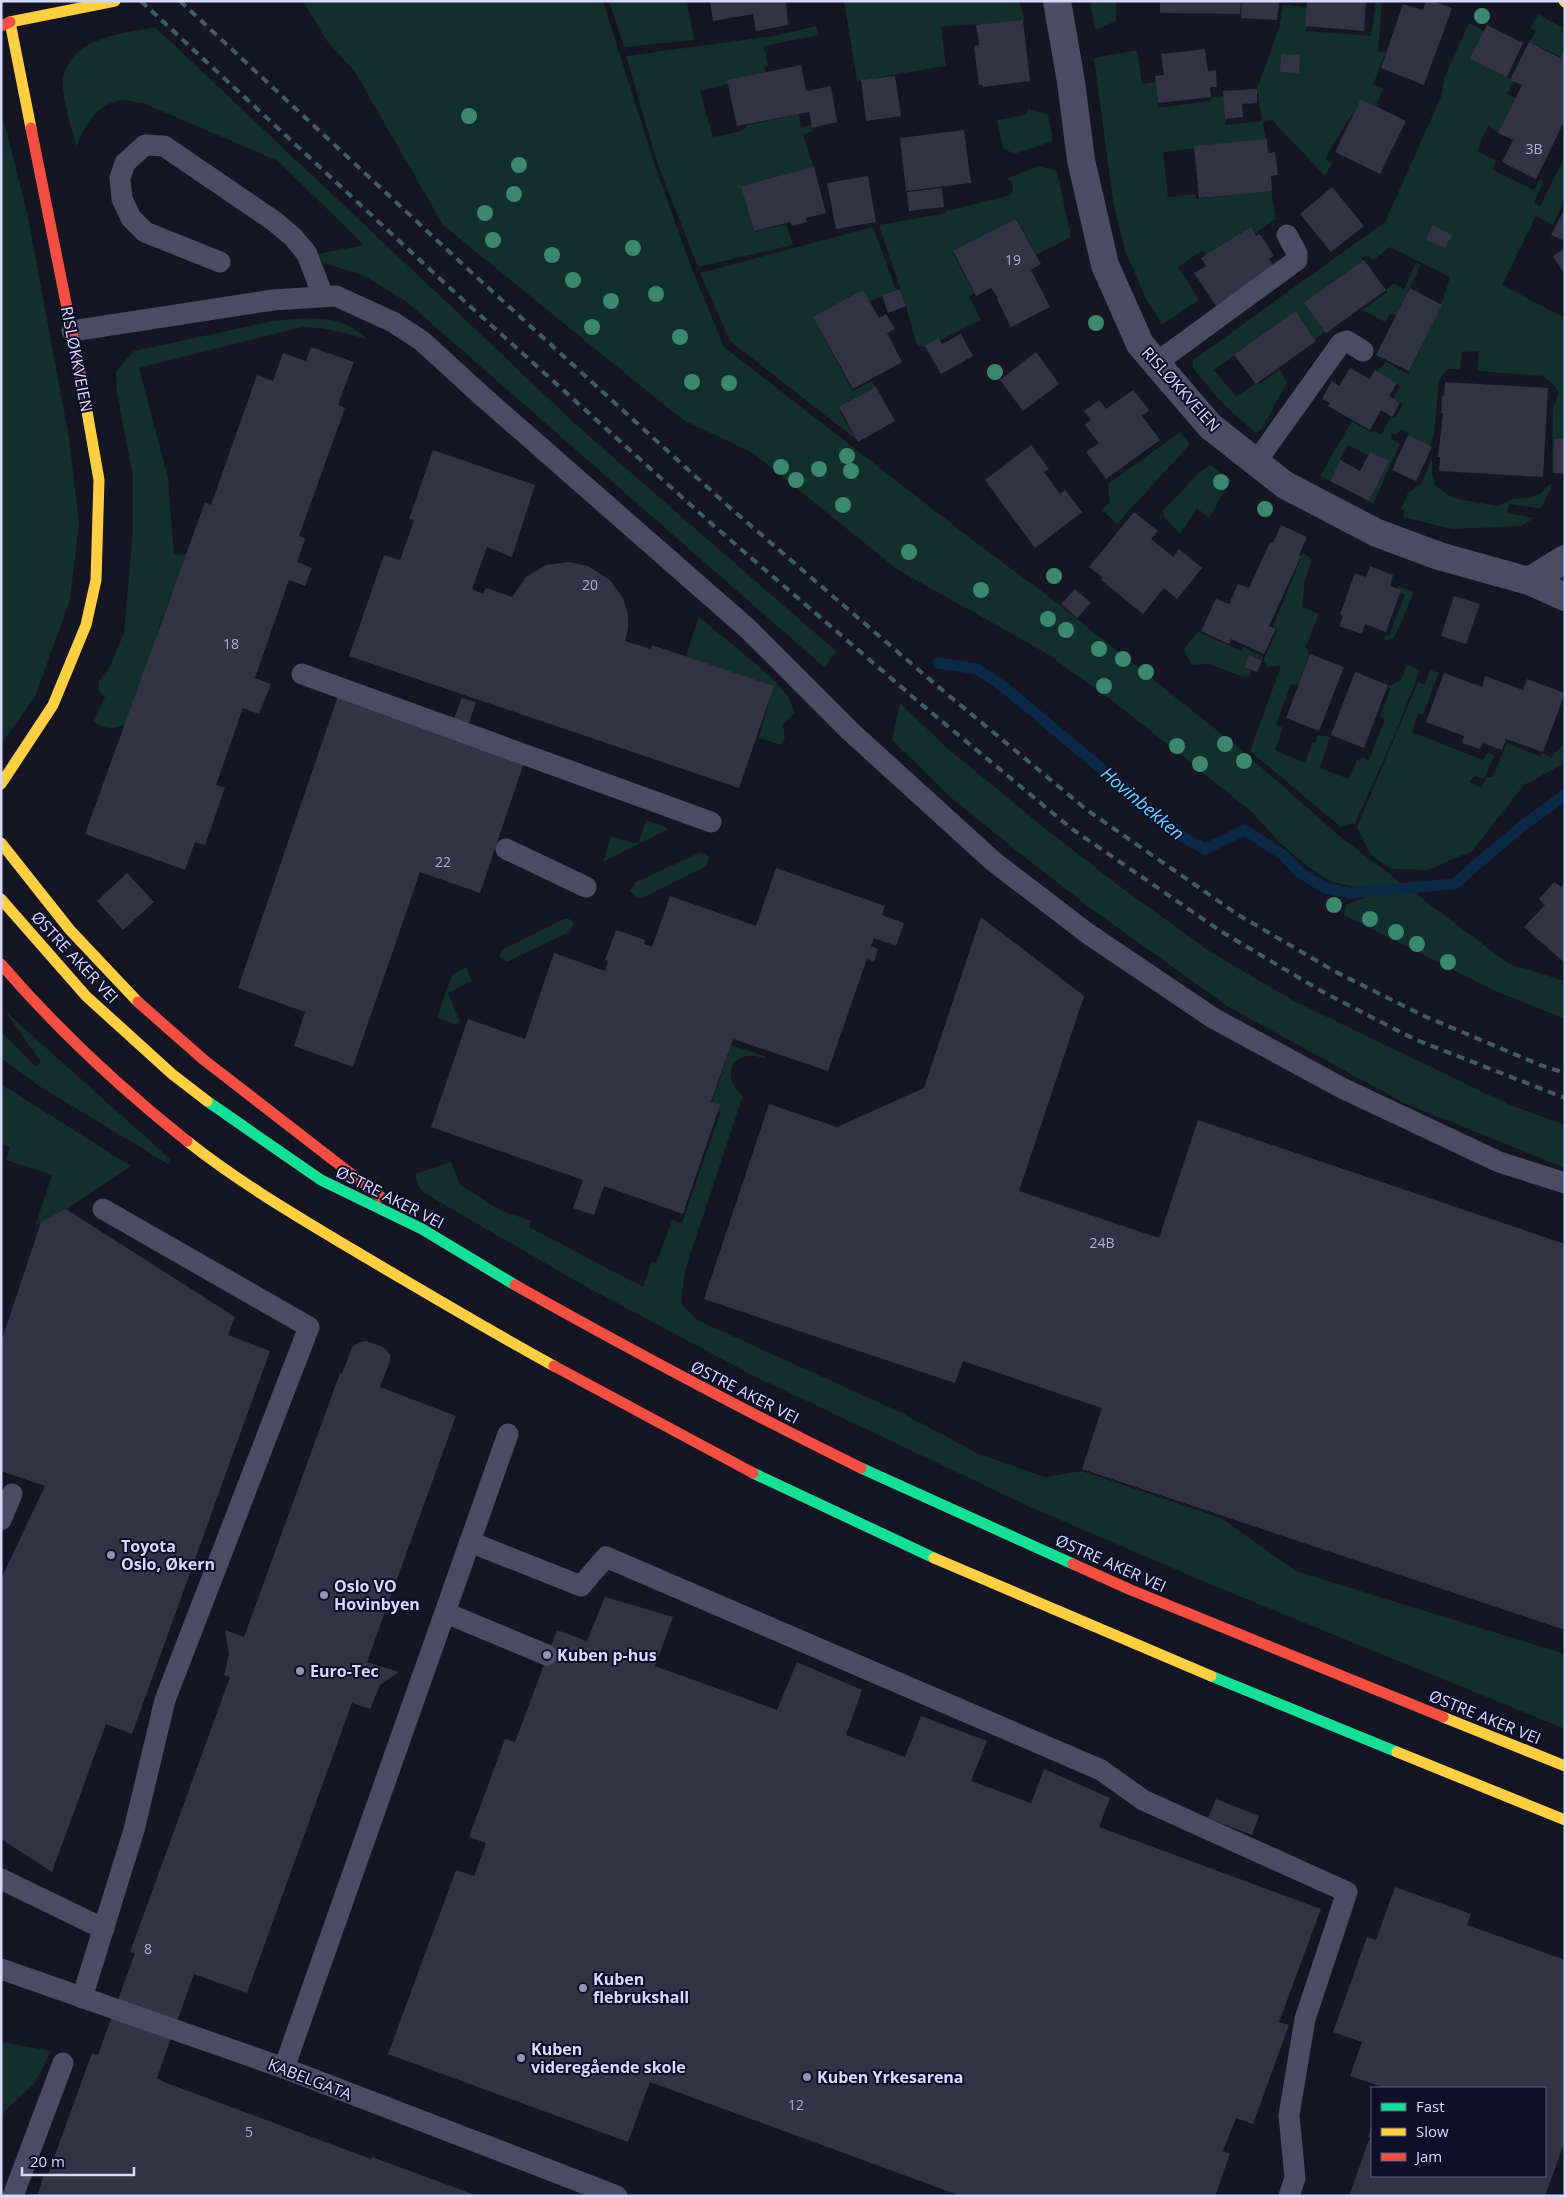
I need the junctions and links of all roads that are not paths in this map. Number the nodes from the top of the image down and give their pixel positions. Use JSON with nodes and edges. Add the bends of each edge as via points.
{"nodes":[{"id":1,"x":115,"y":1,"type":"edge"},
{"id":2,"x":1057,"y":1,"type":"edge"},
{"id":3,"x":4,"y":24,"type":"edge"},
{"id":4,"x":1287,"y":235,"type":"dead end"},
{"id":5,"x":220,"y":262,"type":"dead end"},
{"id":6,"x":323,"y":296,"type":"junction"},
{"id":7,"x":72,"y":331,"type":"junction"},
{"id":8,"x":1363,"y":351,"type":"dead end"},
{"id":9,"x":1156,"y":363,"type":"junction"},
{"id":10,"x":1256,"y":462,"type":"junction"},
{"id":11,"x":1565,"y":559,"type":"edge"},
{"id":12,"x":1529,"y":581,"type":"junction"},
{"id":13,"x":1565,"y":597,"type":"edge"},
{"id":14,"x":302,"y":674,"type":"dead end"},
{"id":15,"x":1,"y":784,"type":"edge"},
{"id":16,"x":710,"y":822,"type":"dead end"},
{"id":17,"x":1,"y":843,"type":"edge"},
{"id":18,"x":506,"y":849,"type":"dead end"},
{"id":19,"x":586,"y":887,"type":"dead end"},
{"id":20,"x":1,"y":900,"type":"edge"},
{"id":21,"x":1,"y":964,"type":"edge"},
{"id":22,"x":1565,"y":1183,"type":"edge"},
{"id":23,"x":102,"y":1209,"type":"dead end"},
{"id":24,"x":422,"y":1229,"type":"junction"},
{"id":25,"x":508,"y":1434,"type":"dead end"},
{"id":26,"x":12,"y":1494,"type":"dead end"},
{"id":27,"x":1,"y":1520,"type":"edge"},
{"id":28,"x":470,"y":1542,"type":"junction"},
{"id":29,"x":446,"y":1613,"type":"junction"},
{"id":30,"x":547,"y":1655,"type":"dead end"},
{"id":31,"x":1565,"y":1766,"type":"edge"},
{"id":32,"x":1565,"y":1820,"type":"edge"},
{"id":33,"x":1,"y":1879,"type":"edge"},
{"id":34,"x":104,"y":1929,"type":"junction"},
{"id":35,"x":1,"y":1969,"type":"edge"},
{"id":36,"x":82,"y":1998,"type":"junction"},
{"id":37,"x":63,"y":2063,"type":"dead end"},
{"id":38,"x":284,"y":2068,"type":"junction"},
{"id":39,"x":13,"y":2196,"type":"edge"},
{"id":40,"x":617,"y":2196,"type":"edge"},
{"id":41,"x":1289,"y":2196,"type":"edge"}],
"edges":[{"from":1,"to":3,"type":"main road","name":"RISLØKKVEIEN"},
{"from":2,"to":9,"type":"street","name":"RISLØKKVEIEN","via":[[1081,160],[1105,265],[1140,344]]},
{"from":3,"to":7,"type":"main road","name":"RISLØKKVEIEN"},
{"from":4,"to":9,"type":"lane","via":[[1298,260]]},
{"from":5,"to":6,"type":"lane","via":[[145,232],[131,218],[122,198],[120,178],[125,163],[145,145],[164,146],[287,231],[307,254]]},
{"from":6,"to":7,"type":"lane","via":[[273,300]]},
{"from":6,"to":22,"type":"lane","via":[[336,296],[385,318],[422,341],[747,628],[850,731],[993,861],[1087,933],[1213,1018],[1342,1088],[1499,1162]]},
{"from":7,"to":15,"type":"main road","name":"RISLØKKVEIEN","via":[[99,480],[96,580],[86,625],[53,705]]},
{"from":8,"to":10,"type":"lane","via":[[1347,341],[1341,344]]},
{"from":9,"to":10,"type":"street","name":"RISLØKKVEIEN","via":[[1210,426]]},
{"from":10,"to":12,"type":"street","name":"RISLØKKVEIEN","via":[[1285,485],[1377,533],[1439,556]]},
{"from":11,"to":12,"type":"street"},
{"from":12,"to":13,"type":"street","name":"RISLØKKVEIEN"},
{"from":14,"to":16,"type":"lane"},
{"from":17,"to":24,"type":"main road","via":[[38,894],[110,974],[188,1047]]},
{"from":18,"to":19,"type":"lane"},
{"from":20,"to":24,"type":"main road","name":"ØSTRE AKER VEI","via":[[86,996],[172,1074],[321,1180]]},
{"from":21,"to":32,"type":"main road","via":[[105,1074],[193,1146],[306,1222],[460,1314],[604,1394],[861,1525],[982,1579],[1222,1682]]},
{"from":23,"to":34,"type":"lane","via":[[309,1327],[165,1700],[134,1830]]},
{"from":24,"to":31,"type":"main road","name":"ØSTRE AKER VEI","via":[[637,1354],[882,1478],[1130,1590]]},
{"from":25,"to":28,"type":"lane"},
{"from":26,"to":27,"type":"lane"},
{"from":28,"to":29,"type":"lane"},
{"from":28,"to":41,"type":"lane","via":[[582,1586],[606,1557],[1101,1770],[1143,1800],[1346,1892],[1305,2019],[1288,2114],[1294,2178]]},
{"from":29,"to":30,"type":"lane"},
{"from":29,"to":38,"type":"lane"},
{"from":33,"to":34,"type":"lane"},
{"from":34,"to":36,"type":"lane"},
{"from":35,"to":36,"type":"lane","name":"KABELGATA"},
{"from":36,"to":38,"type":"lane","name":"KABELGATA"},
{"from":37,"to":39,"type":"lane"},
{"from":38,"to":40,"type":"lane","name":"KABELGATA"}]}
